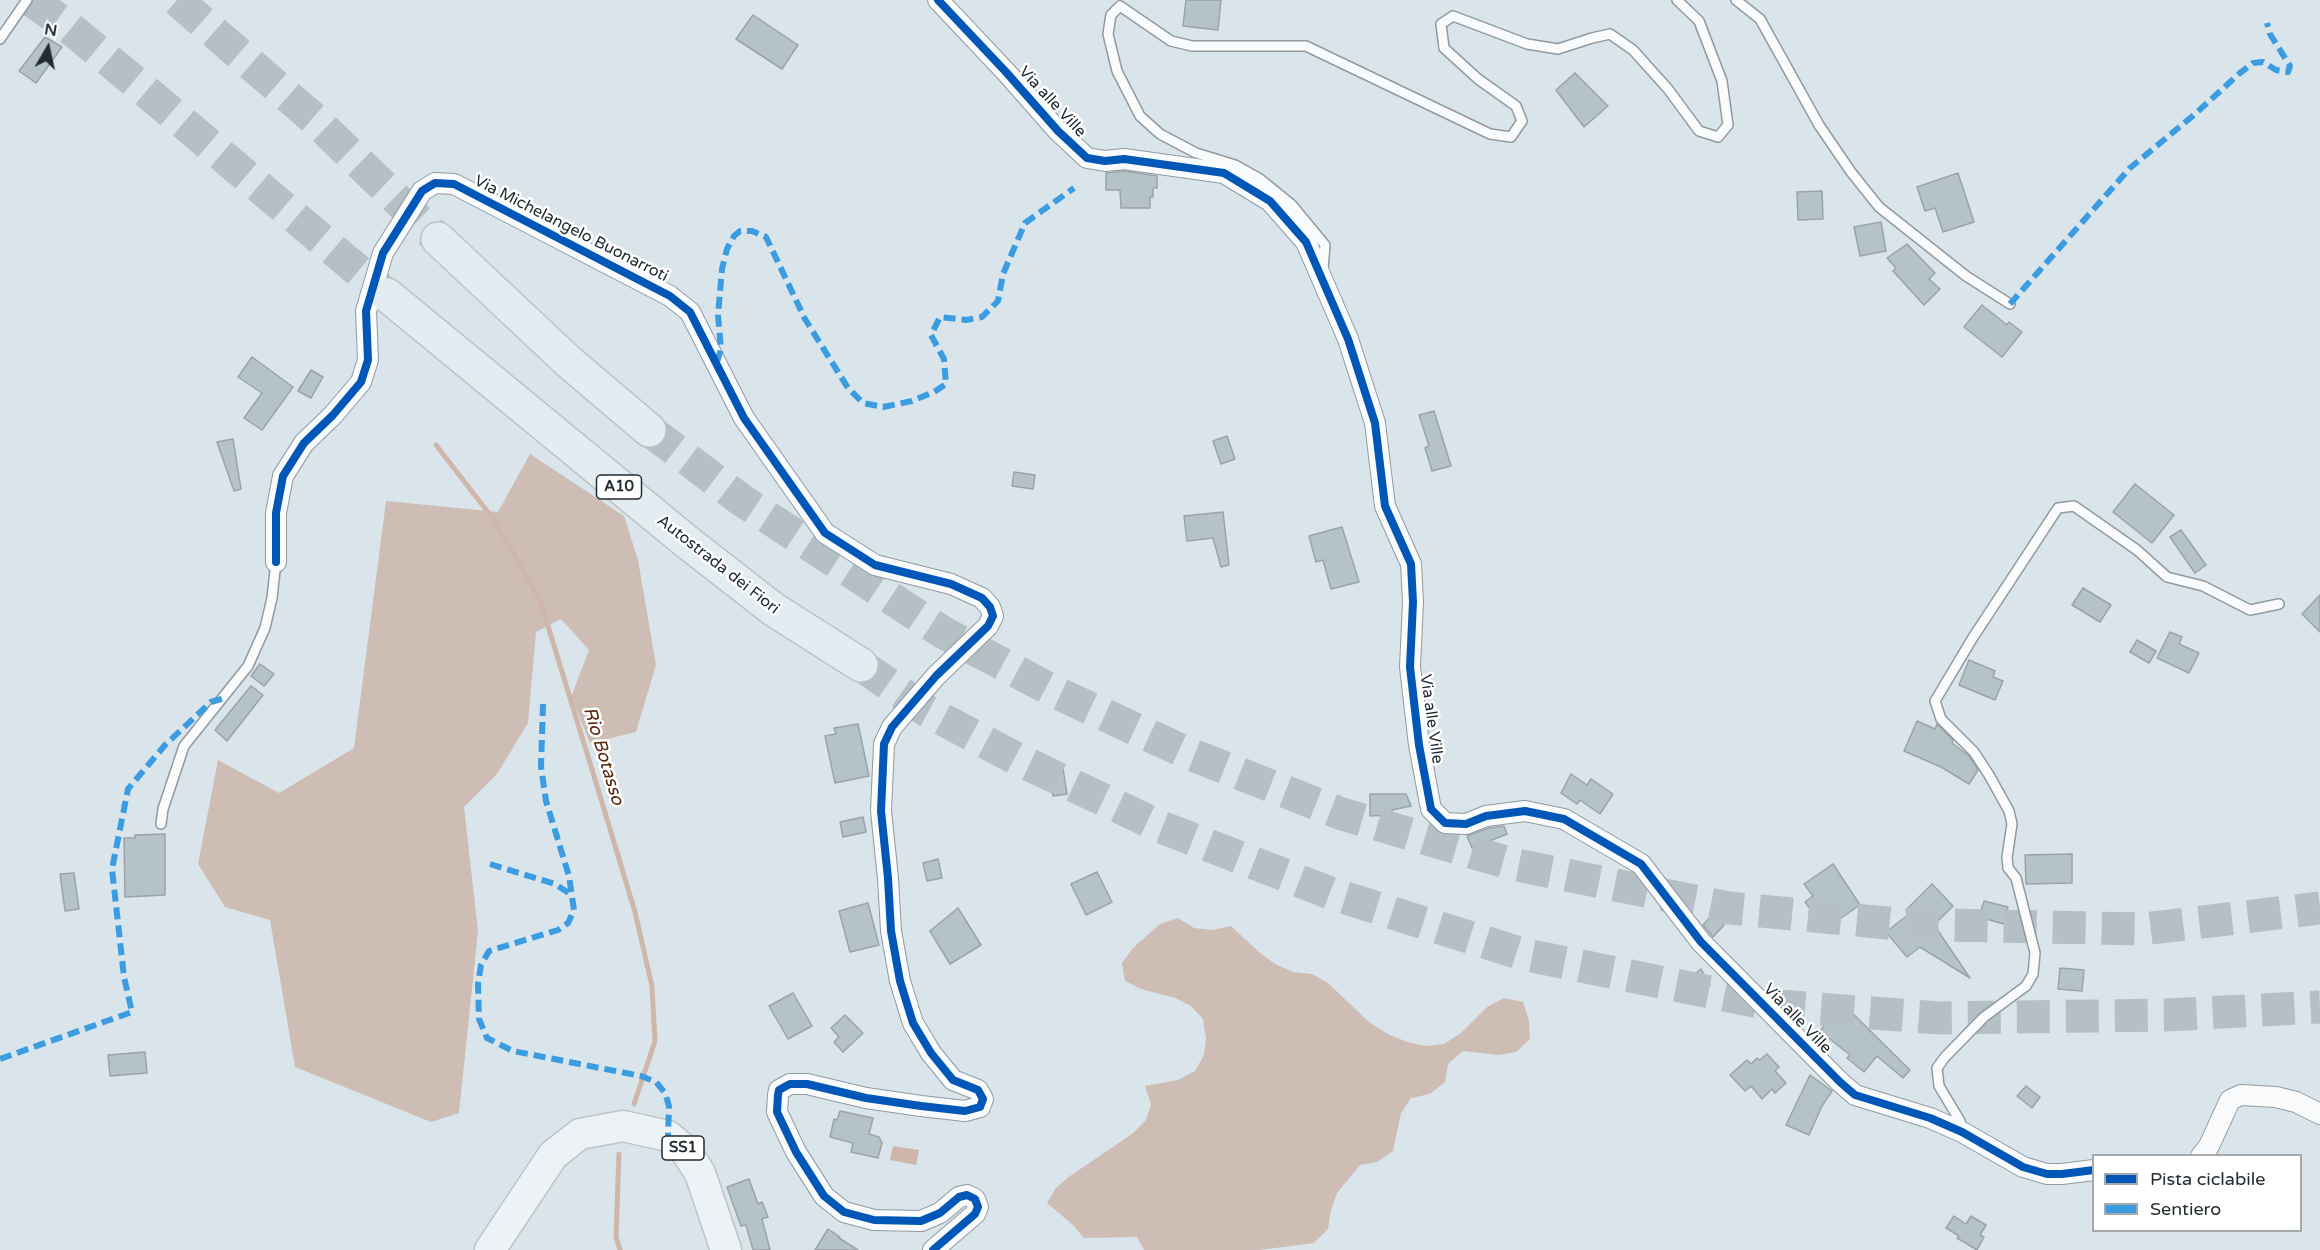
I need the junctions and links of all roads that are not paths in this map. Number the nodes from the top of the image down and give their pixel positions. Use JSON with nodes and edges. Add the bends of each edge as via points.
{"nodes":[{"id":1,"x":27,"y":0,"type":"edge"},
{"id":2,"x":938,"y":0,"type":"edge"},
{"id":3,"x":1677,"y":0,"type":"edge"},
{"id":4,"x":1736,"y":0,"type":"edge"},
{"id":5,"x":1118,"y":3,"type":"edge"},
{"id":6,"x":0,"y":39,"type":"edge"},
{"id":7,"x":438,"y":239,"type":"tunnel mouth"},
{"id":8,"x":1323,"y":281,"type":"junction"},
{"id":9,"x":387,"y":295,"type":"tunnel mouth"},
{"id":10,"x":2010,"y":304,"type":"dead end"},
{"id":11,"x":649,"y":430,"type":"tunnel mouth"},
{"id":12,"x":276,"y":562,"type":"joint"},
{"id":13,"x":2279,"y":604,"type":"dead end"},
{"id":14,"x":861,"y":665,"type":"tunnel mouth"},
{"id":15,"x":161,"y":824,"type":"dead end"},
{"id":16,"x":2320,"y":1114,"type":"edge"},
{"id":17,"x":1962,"y":1132,"type":"junction"},
{"id":18,"x":2202,"y":1154,"type":"edge"},
{"id":19,"x":2092,"y":1170,"type":"edge"},
{"id":20,"x":725,"y":1249,"type":"edge"},
{"id":21,"x":490,"y":1250,"type":"edge"},
{"id":22,"x":933,"y":1250,"type":"edge"}],
"edges":[{"from":1,"to":6,"type":"lane"},
{"from":2,"to":8,"type":"street","name":"Via alle Ville","via":[[1087,158],[1124,159],[1224,173],[1270,201],[1306,242]]},
{"from":3,"to":5,"type":"lane","via":[[1699,21],[1722,81],[1728,125],[1718,137],[1699,131],[1668,88],[1633,50],[1610,34],[1558,49],[1527,44],[1453,16],[1441,24],[1444,48],[1516,106],[1522,121],[1512,137],[1490,134],[1306,46],[1192,46],[1171,41]]},
{"from":4,"to":10,"type":"lane","via":[[1760,19],[1819,125],[1879,207],[1966,276]]},
{"from":5,"to":8,"type":"lane","via":[[1108,34],[1117,71],[1140,116],[1160,134],[1196,153],[1235,165],[1260,179],[1292,205],[1325,245]]},
{"from":7,"to":11,"type":"highway","via":[[569,362]]},
{"from":8,"to":17,"type":"street","name":"Via alle Ville","via":[[1348,339],[1375,423],[1385,506],[1411,564],[1410,666],[1431,809],[1445,823],[1466,824],[1486,816],[1525,811],[1564,819],[1641,864],[1701,942],[1855,1095]]},
{"from":9,"to":14,"type":"highway","name":"Autostrada dei Fiori","number":"A10","via":[[695,549],[773,609]]},
{"from":12,"to":15,"type":"lane","name":"Via Michelangelo Buonarroti","via":[[265,628],[248,666],[184,746]]},
{"from":12,"to":22,"type":"street","name":"Via Michelangelo Buonarroti","via":[[276,513],[283,476],[304,443],[361,382],[368,360],[366,310],[383,253],[422,190],[435,183],[454,184],[670,296],[690,312],[744,418],[825,533],[875,565],[951,585],[982,598],[993,616],[988,626],[936,676],[892,727],[884,744],[881,811],[891,931],[913,1023],[953,1080],[978,1090],[983,1099],[980,1107],[965,1111],[921,1106],[807,1084],[790,1084],[779,1090],[778,1095],[777,1112],[796,1152],[824,1196],[843,1212],[873,1220],[921,1221],[940,1213],[959,1197],[975,1199],[975,1214]]},
{"from":13,"to":17,"type":"lane","via":[[2250,610],[2203,586],[2167,577],[2137,550],[2074,506],[2058,508],[1971,639],[1935,701],[1941,719],[1974,752],[2009,811],[2012,824],[2008,868],[2016,878],[2035,953],[2033,974],[2026,986],[1984,1017],[1937,1068],[1939,1086],[1960,1121]]},
{"from":16,"to":18,"type":"street","via":[[2296,1102],[2241,1095],[2230,1100]]},
{"from":17,"to":19,"type":"street","name":"Via alle Ville","via":[[2023,1167],[2047,1174]]},
{"from":20,"to":21,"type":"main road","number":"SS1","via":[[700,1173],[685,1150],[668,1136],[623,1126],[580,1134],[553,1155]]}]}
